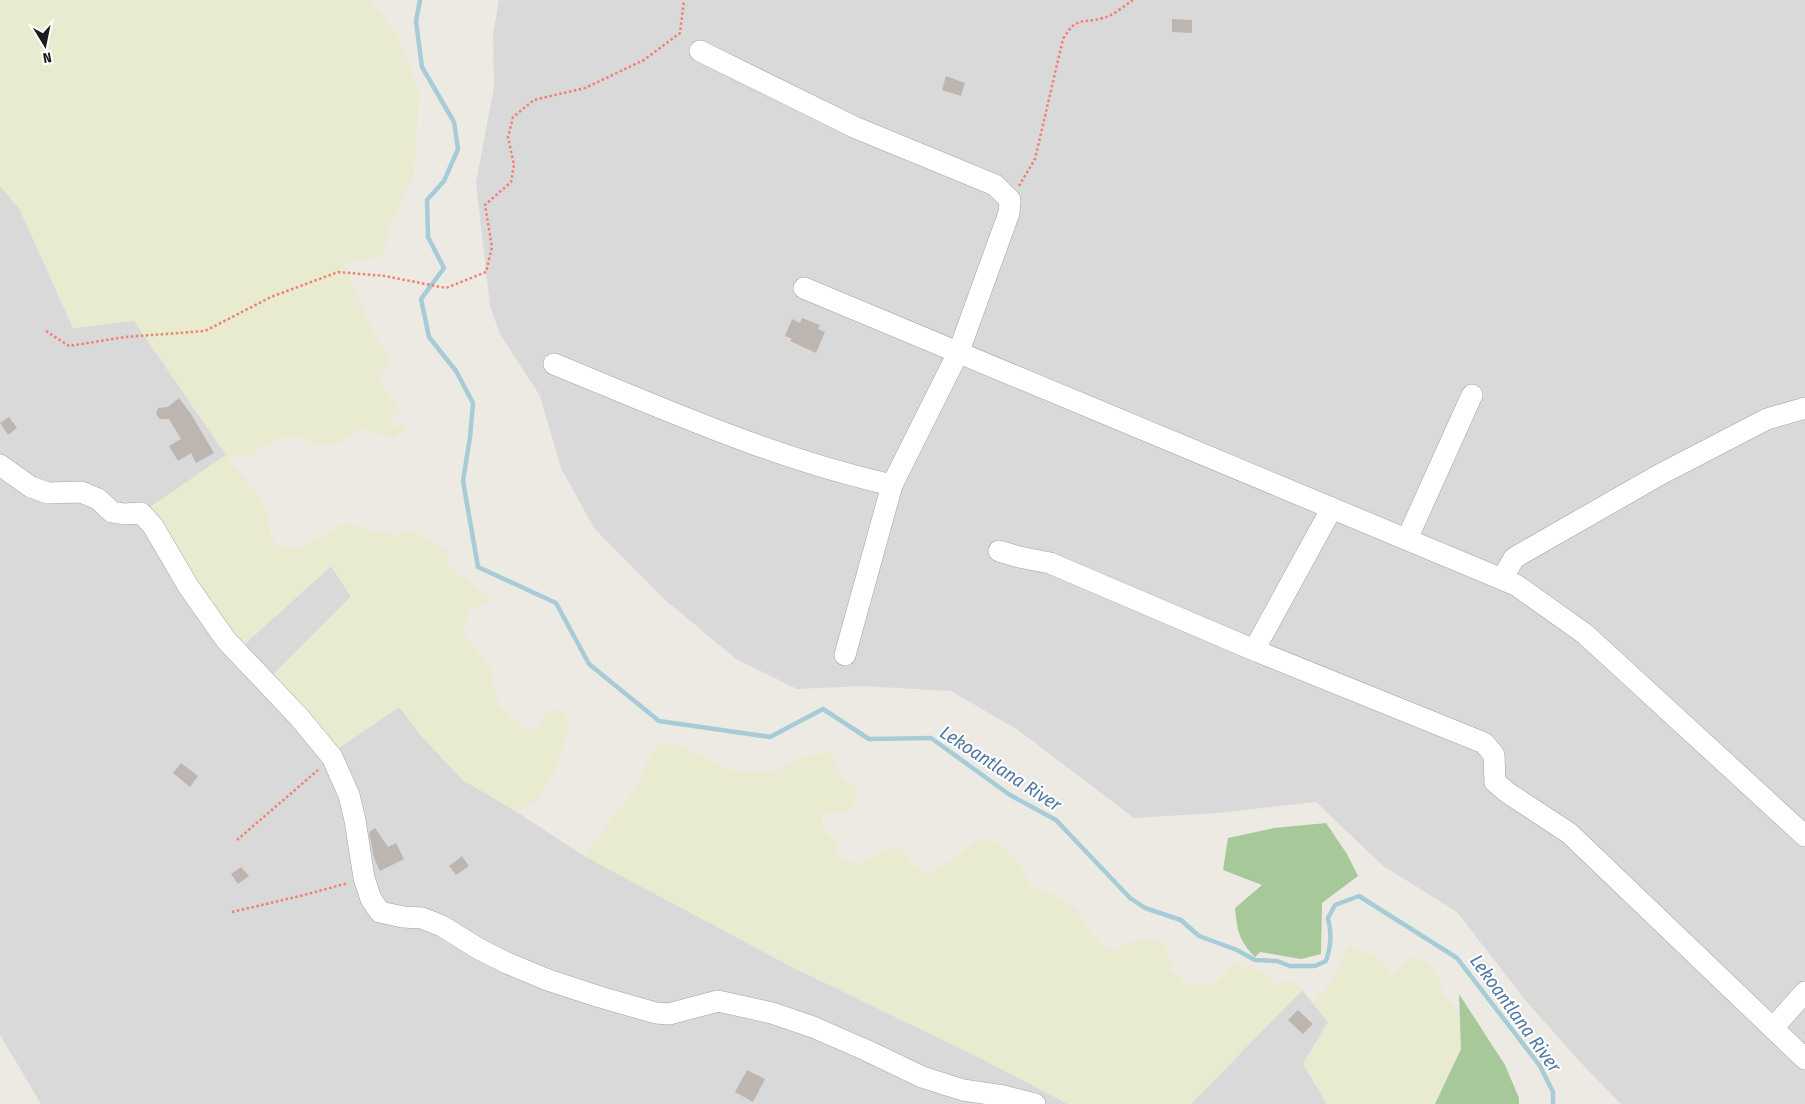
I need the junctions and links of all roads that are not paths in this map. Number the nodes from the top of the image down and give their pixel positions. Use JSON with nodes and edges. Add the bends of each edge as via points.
{"nodes":[{"id":1,"x":700,"y":51,"type":"dead end"},
{"id":2,"x":804,"y":288,"type":"dead end"},
{"id":3,"x":958,"y":351,"type":"junction"},
{"id":4,"x":554,"y":364,"type":"dead end"},
{"id":5,"x":1472,"y":395,"type":"dead end"},
{"id":6,"x":1805,"y":408,"type":"edge"},
{"id":7,"x":0,"y":465,"type":"edge"},
{"id":8,"x":892,"y":485,"type":"junction"},
{"id":9,"x":1332,"y":508,"type":"junction"},
{"id":10,"x":1407,"y":539,"type":"junction"},
{"id":11,"x":999,"y":551,"type":"dead end"},
{"id":12,"x":1502,"y":580,"type":"junction"},
{"id":13,"x":1254,"y":650,"type":"junction"},
{"id":14,"x":845,"y":655,"type":"dead end"},
{"id":15,"x":1805,"y":836,"type":"edge"},
{"id":16,"x":1805,"y":992,"type":"edge"},
{"id":17,"x":1773,"y":1028,"type":"junction"},
{"id":18,"x":1805,"y":1058,"type":"edge"},
{"id":19,"x":1035,"y":1104,"type":"edge"}],
"edges":[{"from":1,"to":3,"type":"street","via":[[854,127],[995,185],[1010,200],[1009,214]]},
{"from":2,"to":3,"type":"street"},
{"from":3,"to":8,"type":"street"},
{"from":3,"to":9,"type":"street"},
{"from":4,"to":8,"type":"street","via":[[726,434],[850,476]]},
{"from":5,"to":10,"type":"street"},
{"from":6,"to":12,"type":"street","via":[[1767,419],[1658,475],[1514,558]]},
{"from":7,"to":19,"type":"street","via":[[31,487],[48,493],[81,492],[98,499],[112,512],[141,513],[153,526],[188,586],[226,640],[332,757],[349,795],[364,878],[371,900],[380,912],[422,918],[507,963],[600,997],[656,1013],[669,1014],[718,1001],[772,1013],[813,1027],[922,1077],[963,1090]]},
{"from":8,"to":14,"type":"street"},
{"from":9,"to":10,"type":"street"},
{"from":9,"to":13,"type":"street"},
{"from":10,"to":12,"type":"street"},
{"from":11,"to":13,"type":"street","via":[[1050,562]]},
{"from":12,"to":15,"type":"street","via":[[1516,586],[1584,634]]},
{"from":13,"to":17,"type":"street","via":[[1484,743],[1494,754],[1495,782],[1569,833]]},
{"from":16,"to":17,"type":"street"},
{"from":17,"to":18,"type":"street"}]}
